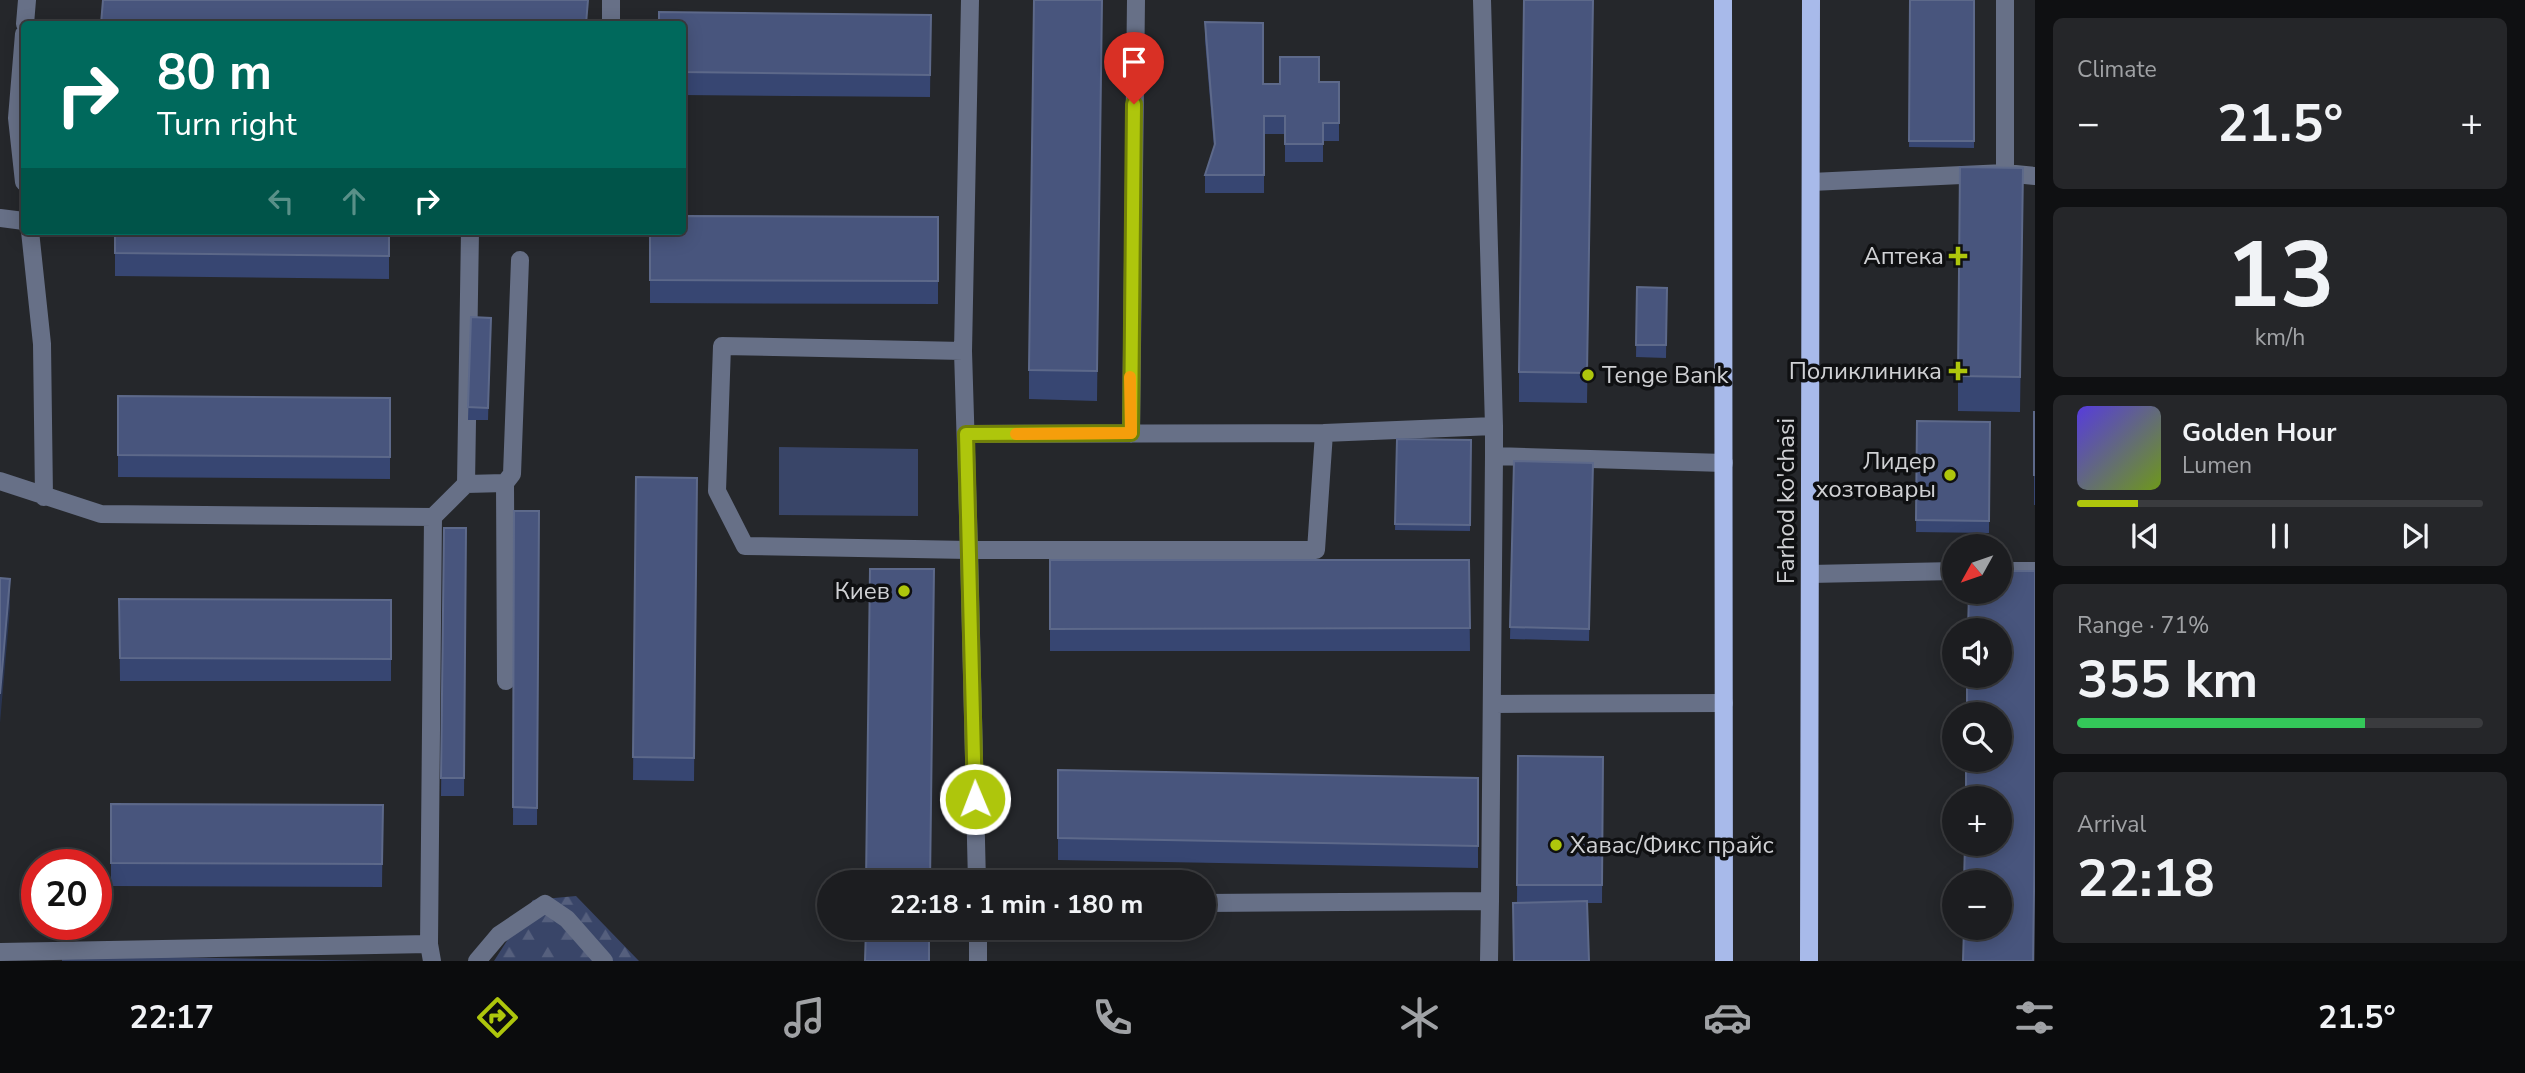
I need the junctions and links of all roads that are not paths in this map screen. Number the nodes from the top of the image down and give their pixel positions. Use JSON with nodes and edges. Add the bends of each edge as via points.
{"nodes":[{"id":1,"x":27,"y":0,"type":"edge"},
{"id":2,"x":611,"y":0,"type":"edge"},
{"id":3,"x":970,"y":0,"type":"edge"},
{"id":4,"x":1136,"y":0,"type":"edge"},
{"id":5,"x":1482,"y":0,"type":"edge"},
{"id":6,"x":1723,"y":0,"type":"edge"},
{"id":7,"x":1813,"y":0,"type":"edge"},
{"id":8,"x":2005,"y":0,"type":"edge"},
{"id":9,"x":25,"y":21,"type":"edge"},
{"id":10,"x":611,"y":21,"type":"edge"},
{"id":11,"x":21,"y":50,"type":"edge"},
{"id":12,"x":9,"y":117,"type":"edge"},
{"id":13,"x":21,"y":169,"type":"edge"},
{"id":14,"x":2005,"y":173,"type":"junction"},
{"id":15,"x":2035,"y":176,"type":"edge"},
{"id":16,"x":1811,"y":182,"type":"junction"},
{"id":17,"x":0,"y":218,"type":"edge"},
{"id":18,"x":21,"y":222,"type":"edge"},
{"id":19,"x":30,"y":235,"type":"edge"},
{"id":20,"x":470,"y":235,"type":"edge"},
{"id":21,"x":520,"y":260,"type":"dead end"},
{"id":22,"x":963,"y":351,"type":"junction"},
{"id":23,"x":1494,"y":426,"type":"junction"},
{"id":24,"x":1131,"y":433,"type":"junction"},
{"id":25,"x":1324,"y":433,"type":"junction"},
{"id":26,"x":966,"y":434,"type":"junction"},
{"id":27,"x":1494,"y":456,"type":"junction"},
{"id":28,"x":1724,"y":463,"type":"junction"},
{"id":29,"x":0,"y":481,"type":"edge"},
{"id":30,"x":505,"y":483,"type":"junction"},
{"id":31,"x":466,"y":484,"type":"junction"},
{"id":32,"x":44,"y":497,"type":"junction"},
{"id":33,"x":433,"y":517,"type":"junction"},
{"id":34,"x":969,"y":550,"type":"junction"},
{"id":35,"x":1942,"y":571,"type":"edge"},
{"id":36,"x":2012,"y":571,"type":"edge"},
{"id":37,"x":2035,"y":571,"type":"edge"},
{"id":38,"x":1810,"y":574,"type":"junction"},
{"id":39,"x":506,"y":681,"type":"dead end"},
{"id":40,"x":1724,"y":702,"type":"junction"},
{"id":41,"x":1493,"y":705,"type":"junction"},
{"id":42,"x":977,"y":870,"type":"edge"},
{"id":43,"x":1490,"y":901,"type":"junction"},
{"id":44,"x":1216,"y":902,"type":"edge"},
{"id":45,"x":978,"y":940,"type":"edge"},
{"id":46,"x":0,"y":952,"type":"edge"},
{"id":47,"x":431,"y":953,"type":"edge"},
{"id":48,"x":477,"y":961,"type":"edge"},
{"id":49,"x":604,"y":961,"type":"edge"},
{"id":50,"x":978,"y":961,"type":"edge"},
{"id":51,"x":1489,"y":961,"type":"edge"},
{"id":52,"x":1724,"y":961,"type":"edge"},
{"id":53,"x":1809,"y":961,"type":"edge"}],
"edges":[{"from":1,"to":9,"type":"lane"},
{"from":2,"to":10,"type":"lane"},
{"from":3,"to":22,"type":"lane"},
{"from":4,"to":24,"type":"lane"},
{"from":5,"to":23,"type":"lane"},
{"from":6,"to":28,"type":"main road"},
{"from":7,"to":16,"type":"main road","name":"Farhod ko'chasi"},
{"from":8,"to":14,"type":"lane"},
{"from":11,"to":12,"type":"lane"},
{"from":12,"to":13,"type":"lane"},
{"from":14,"to":15,"type":"lane"},
{"from":14,"to":16,"type":"lane"},
{"from":16,"to":38,"type":"main road","name":"Farhod ko'chasi"},
{"from":17,"to":18,"type":"lane"},
{"from":19,"to":32,"type":"lane","via":[[42,344]]},
{"from":20,"to":31,"type":"lane"},
{"from":21,"to":30,"type":"lane","via":[[512,474]]},
{"from":22,"to":26,"type":"lane"},
{"from":22,"to":34,"type":"lane","via":[[722,345],[717,491],[746,546]]},
{"from":23,"to":25,"type":"lane"},
{"from":23,"to":27,"type":"lane"},
{"from":24,"to":25,"type":"lane"},
{"from":24,"to":26,"type":"lane"},
{"from":25,"to":34,"type":"lane","via":[[1316,550]]},
{"from":26,"to":34,"type":"lane"},
{"from":27,"to":28,"type":"lane"},
{"from":27,"to":41,"type":"lane"},
{"from":28,"to":40,"type":"main road"},
{"from":29,"to":32,"type":"lane"},
{"from":30,"to":31,"type":"lane"},
{"from":30,"to":39,"type":"lane"},
{"from":31,"to":33,"type":"lane"},
{"from":32,"to":33,"type":"lane","via":[[101,514]]},
{"from":33,"to":47,"type":"lane"},
{"from":34,"to":42,"type":"lane"},
{"from":35,"to":38,"type":"lane"},
{"from":36,"to":37,"type":"lane"},
{"from":38,"to":53,"type":"main road","name":"Farhod ko'chasi"},
{"from":40,"to":41,"type":"lane"},
{"from":40,"to":52,"type":"main road"},
{"from":41,"to":43,"type":"lane"},
{"from":43,"to":44,"type":"lane"},
{"from":43,"to":51,"type":"lane"},
{"from":45,"to":50,"type":"lane"},
{"from":46,"to":47,"type":"lane"},
{"from":48,"to":49,"type":"lane","via":[[499,935],[545,904],[567,919]]}]}
